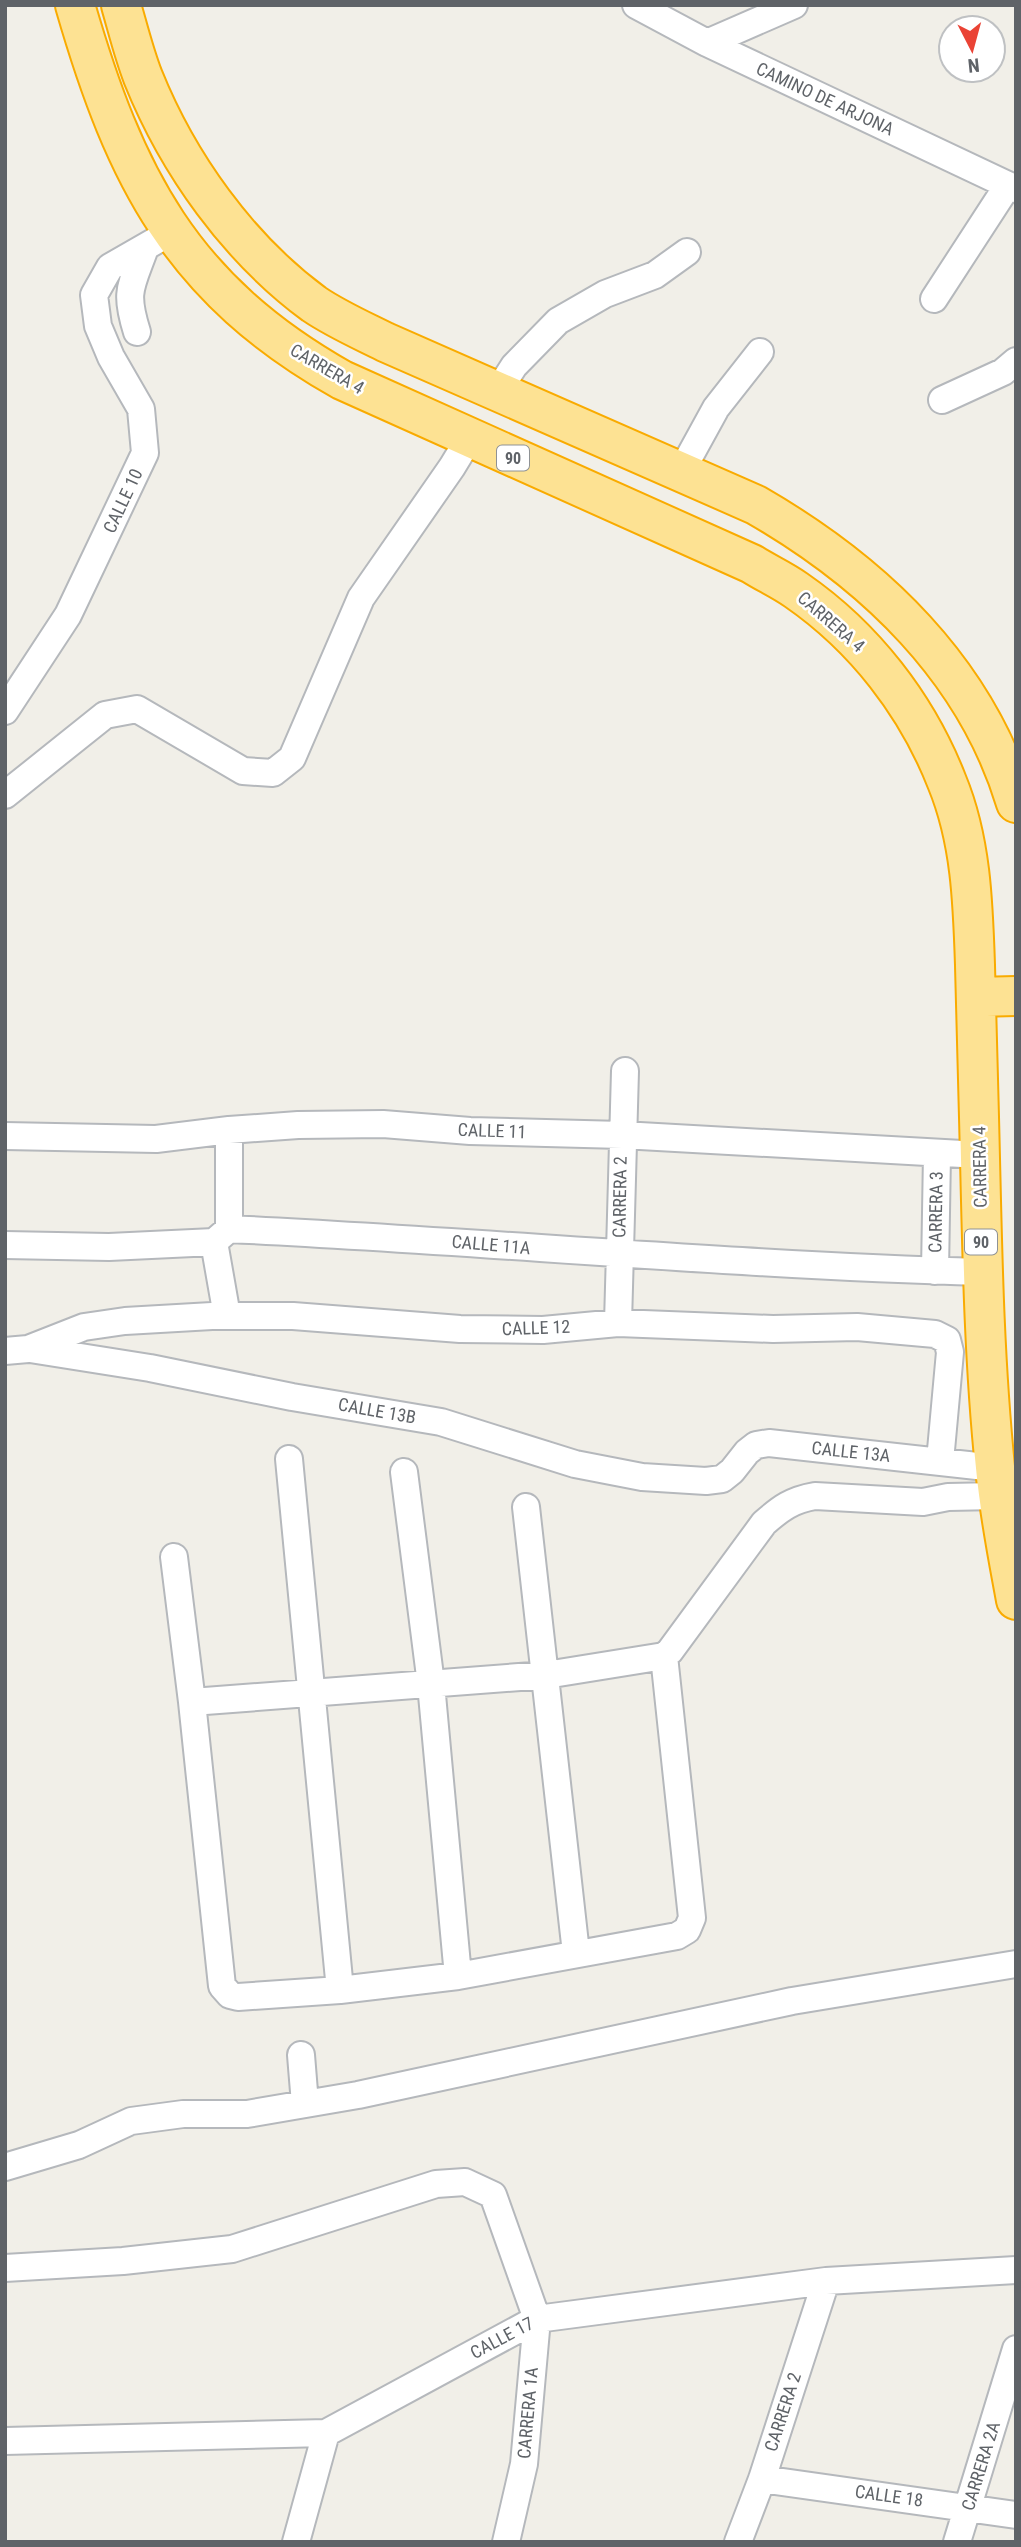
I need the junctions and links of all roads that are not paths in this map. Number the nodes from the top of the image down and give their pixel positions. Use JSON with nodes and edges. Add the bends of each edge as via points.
{"nodes":[{"id":1,"x":75,"y":5,"type":"edge"},
{"id":2,"x":121,"y":5,"type":"edge"},
{"id":3,"x":636,"y":5,"type":"edge"},
{"id":4,"x":794,"y":5,"type":"edge"},
{"id":5,"x":707,"y":43,"type":"junction"},
{"id":6,"x":1012,"y":187,"type":"edge"},
{"id":7,"x":158,"y":240,"type":"junction"},
{"id":8,"x":687,"y":253,"type":"dead end"},
{"id":9,"x":934,"y":299,"type":"dead end"},
{"id":10,"x":137,"y":332,"type":"dead end"},
{"id":11,"x":760,"y":352,"type":"dead end"},
{"id":12,"x":1016,"y":361,"type":"edge"},
{"id":13,"x":498,"y":391,"type":"junction"},
{"id":14,"x":942,"y":400,"type":"dead end"},
{"id":15,"x":468,"y":439,"type":"junction"},
{"id":16,"x":682,"y":471,"type":"junction"},
{"id":17,"x":5,"y":710,"type":"edge"},
{"id":18,"x":5,"y":795,"type":"edge"},
{"id":19,"x":1016,"y":803,"type":"edge"},
{"id":20,"x":1016,"y":996,"type":"edge"},
{"id":21,"x":976,"y":997,"type":"junction"},
{"id":22,"x":625,"y":1071,"type":"dead end"},
{"id":23,"x":229,"y":1130,"type":"junction"},
{"id":24,"x":622,"y":1135,"type":"junction"},
{"id":25,"x":5,"y":1136,"type":"edge"},
{"id":26,"x":937,"y":1154,"type":"junction"},
{"id":27,"x":980,"y":1156,"type":"junction"},
{"id":28,"x":222,"y":1235,"type":"junction"},
{"id":29,"x":5,"y":1245,"type":"edge"},
{"id":30,"x":619,"y":1255,"type":"junction"},
{"id":31,"x":935,"y":1271,"type":"junction"},
{"id":32,"x":982,"y":1272,"type":"junction"},
{"id":33,"x":227,"y":1316,"type":"junction"},
{"id":34,"x":618,"y":1323,"type":"junction"},
{"id":35,"x":17,"y":1350,"type":"edge"},
{"id":36,"x":289,"y":1459,"type":"dead end"},
{"id":37,"x":940,"y":1461,"type":"junction"},
{"id":38,"x":404,"y":1472,"type":"dead end"},
{"id":39,"x":722,"y":1479,"type":"joint"},
{"id":40,"x":998,"y":1491,"type":"junction"},
{"id":41,"x":526,"y":1507,"type":"dead end"},
{"id":42,"x":174,"y":1557,"type":"dead end"},
{"id":43,"x":1016,"y":1600,"type":"edge"},
{"id":44,"x":663,"y":1656,"type":"junction"},
{"id":45,"x":546,"y":1675,"type":"junction"},
{"id":46,"x":431,"y":1684,"type":"junction"},
{"id":47,"x":311,"y":1693,"type":"junction"},
{"id":48,"x":192,"y":1702,"type":"junction"},
{"id":49,"x":576,"y":1954,"type":"junction"},
{"id":50,"x":1016,"y":1964,"type":"edge"},
{"id":51,"x":458,"y":1976,"type":"junction"},
{"id":52,"x":340,"y":1990,"type":"junction"},
{"id":53,"x":301,"y":2055,"type":"dead end"},
{"id":54,"x":305,"y":2104,"type":"junction"},
{"id":55,"x":5,"y":2167,"type":"edge"},
{"id":56,"x":5,"y":2268,"type":"edge"},
{"id":57,"x":1016,"y":2270,"type":"edge"},
{"id":58,"x":826,"y":2281,"type":"junction"},
{"id":59,"x":537,"y":2319,"type":"junction"},
{"id":60,"x":1016,"y":2349,"type":"edge"},
{"id":61,"x":326,"y":2433,"type":"junction"},
{"id":62,"x":5,"y":2441,"type":"edge"},
{"id":63,"x":762,"y":2479,"type":"junction"},
{"id":64,"x":969,"y":2507,"type":"junction"},
{"id":65,"x":1016,"y":2515,"type":"edge"},
{"id":66,"x":296,"y":2542,"type":"edge"},
{"id":67,"x":506,"y":2542,"type":"edge"},
{"id":68,"x":738,"y":2542,"type":"edge"},
{"id":69,"x":957,"y":2542,"type":"edge"}],
"edges":[{"from":1,"to":7,"type":"highway","name":"CARRERA 4","number":"90","via":[[86,46],[148,196]]},
{"from":2,"to":13,"type":"highway","via":[[142,74],[179,152],[239,233],[279,275],[343,321]]},
{"from":3,"to":5,"type":"street","name":"CAMINO DE ARJONA"},
{"from":4,"to":5,"type":"street"},
{"from":5,"to":6,"type":"street","name":"CAMINO DE ARJONA"},
{"from":6,"to":9,"type":"street"},
{"from":7,"to":10,"type":"street","via":[[129,292]]},
{"from":7,"to":15,"type":"highway","name":"CARRERA 4","number":"90","via":[[198,267],[233,303],[304,358]]},
{"from":7,"to":17,"type":"street","name":"CALLE 10","via":[[110,267],[94,295],[106,346],[141,409],[145,453],[68,615]]},
{"from":8,"to":13,"type":"street","via":[[655,275],[605,294],[558,321],[514,366]]},
{"from":11,"to":16,"type":"street","via":[[716,408]]},
{"from":12,"to":14,"type":"street","via":[[1003,372]]},
{"from":13,"to":16,"type":"highway"},
{"from":15,"to":18,"type":"street","via":[[361,598],[292,758],[273,773],[243,771],[137,709],[105,715]]},
{"from":15,"to":21,"type":"highway","name":"CARRERA 4","number":"90","via":[[752,564],[796,590],[878,664],[928,740],[959,818],[969,868]]},
{"from":16,"to":19,"type":"highway","via":[[801,531],[838,557],[909,621],[968,696],[992,740]]},
{"from":20,"to":21,"type":"highway"},
{"from":21,"to":27,"type":"highway","name":"CARRERA 4","number":"90"},
{"from":22,"to":24,"type":"street","name":"CARRERA 2"},
{"from":23,"to":24,"type":"street","name":"CALLE 11","via":[[383,1124]]},
{"from":23,"to":25,"type":"street","name":"CALLE 11","via":[[156,1139]]},
{"from":23,"to":28,"type":"street"},
{"from":24,"to":26,"type":"street","name":"CALLE 11"},
{"from":24,"to":30,"type":"street","name":"CARRERA 2"},
{"from":26,"to":27,"type":"street","name":"CALLE 11"},
{"from":26,"to":31,"type":"street","name":"CARRERA 3"},
{"from":27,"to":32,"type":"highway","name":"CARRERA 4","number":"90"},
{"from":28,"to":29,"type":"street","name":"CALLE 11A","via":[[109,1247]]},
{"from":28,"to":30,"type":"street","name":"CALLE 11A","via":[[392,1237]]},
{"from":28,"to":33,"type":"street"},
{"from":30,"to":31,"type":"street","name":"CALLE 11A"},
{"from":30,"to":34,"type":"street","name":"CARRERA 2"},
{"from":31,"to":32,"type":"street","name":"CALLE 11A"},
{"from":32,"to":40,"type":"highway","name":"CARRERA 4","number":"90"},
{"from":33,"to":34,"type":"street","name":"CALLE 12","via":[[293,1316],[460,1329]]},
{"from":33,"to":35,"type":"street","name":"CALLE 12","via":[[84,1327]]},
{"from":34,"to":37,"type":"street","name":"CALLE 12","via":[[858,1327],[935,1334],[947,1340],[950,1352]]},
{"from":35,"to":39,"type":"street","name":"CALLE 13B","via":[[150,1368],[442,1422],[575,1464],[642,1477]]},
{"from":36,"to":47,"type":"street"},
{"from":37,"to":39,"type":"street","name":"CALLE 13A","via":[[769,1443],[756,1445]]},
{"from":37,"to":40,"type":"street","name":"CALLE 13A"},
{"from":38,"to":46,"type":"street"},
{"from":40,"to":43,"type":"highway","name":"CARRERA 4","number":"90"},
{"from":40,"to":44,"type":"street","via":[[923,1502],[815,1496],[783,1506],[764,1523]]},
{"from":41,"to":45,"type":"street"},
{"from":42,"to":48,"type":"street"},
{"from":44,"to":45,"type":"street"},
{"from":44,"to":49,"type":"street","via":[[692,1918],[687,1930],[677,1936]]},
{"from":45,"to":46,"type":"street"},
{"from":45,"to":49,"type":"street"},
{"from":46,"to":47,"type":"street"},
{"from":46,"to":51,"type":"street"},
{"from":47,"to":48,"type":"street"},
{"from":47,"to":52,"type":"street"},
{"from":48,"to":52,"type":"street","via":[[222,1986],[238,1997]]},
{"from":49,"to":51,"type":"street"},
{"from":50,"to":54,"type":"street","via":[[792,2001]]},
{"from":51,"to":52,"type":"street"},
{"from":53,"to":54,"type":"street"},
{"from":54,"to":55,"type":"street","via":[[131,2121],[79,2145]]},
{"from":56,"to":59,"type":"street","name":"CARRERA 1A","via":[[232,2249],[436,2184],[465,2182],[493,2195]]},
{"from":57,"to":58,"type":"street","name":"CALLE 17"},
{"from":58,"to":59,"type":"street","name":"CALLE 17"},
{"from":58,"to":63,"type":"street","name":"CARRERA 2"},
{"from":59,"to":61,"type":"street","name":"CALLE 17"},
{"from":59,"to":67,"type":"street","name":"CARRERA 1A","via":[[524,2464]]},
{"from":60,"to":64,"type":"street","name":"CARRERA 2A"},
{"from":61,"to":62,"type":"street","name":"CALLE 17"},
{"from":61,"to":66,"type":"street"},
{"from":63,"to":64,"type":"street","name":"CALLE 18"},
{"from":63,"to":68,"type":"street","name":"CARRERA 2"},
{"from":64,"to":65,"type":"street","name":"CALLE 18"},
{"from":64,"to":69,"type":"street","name":"CARRERA 2A"}]}
